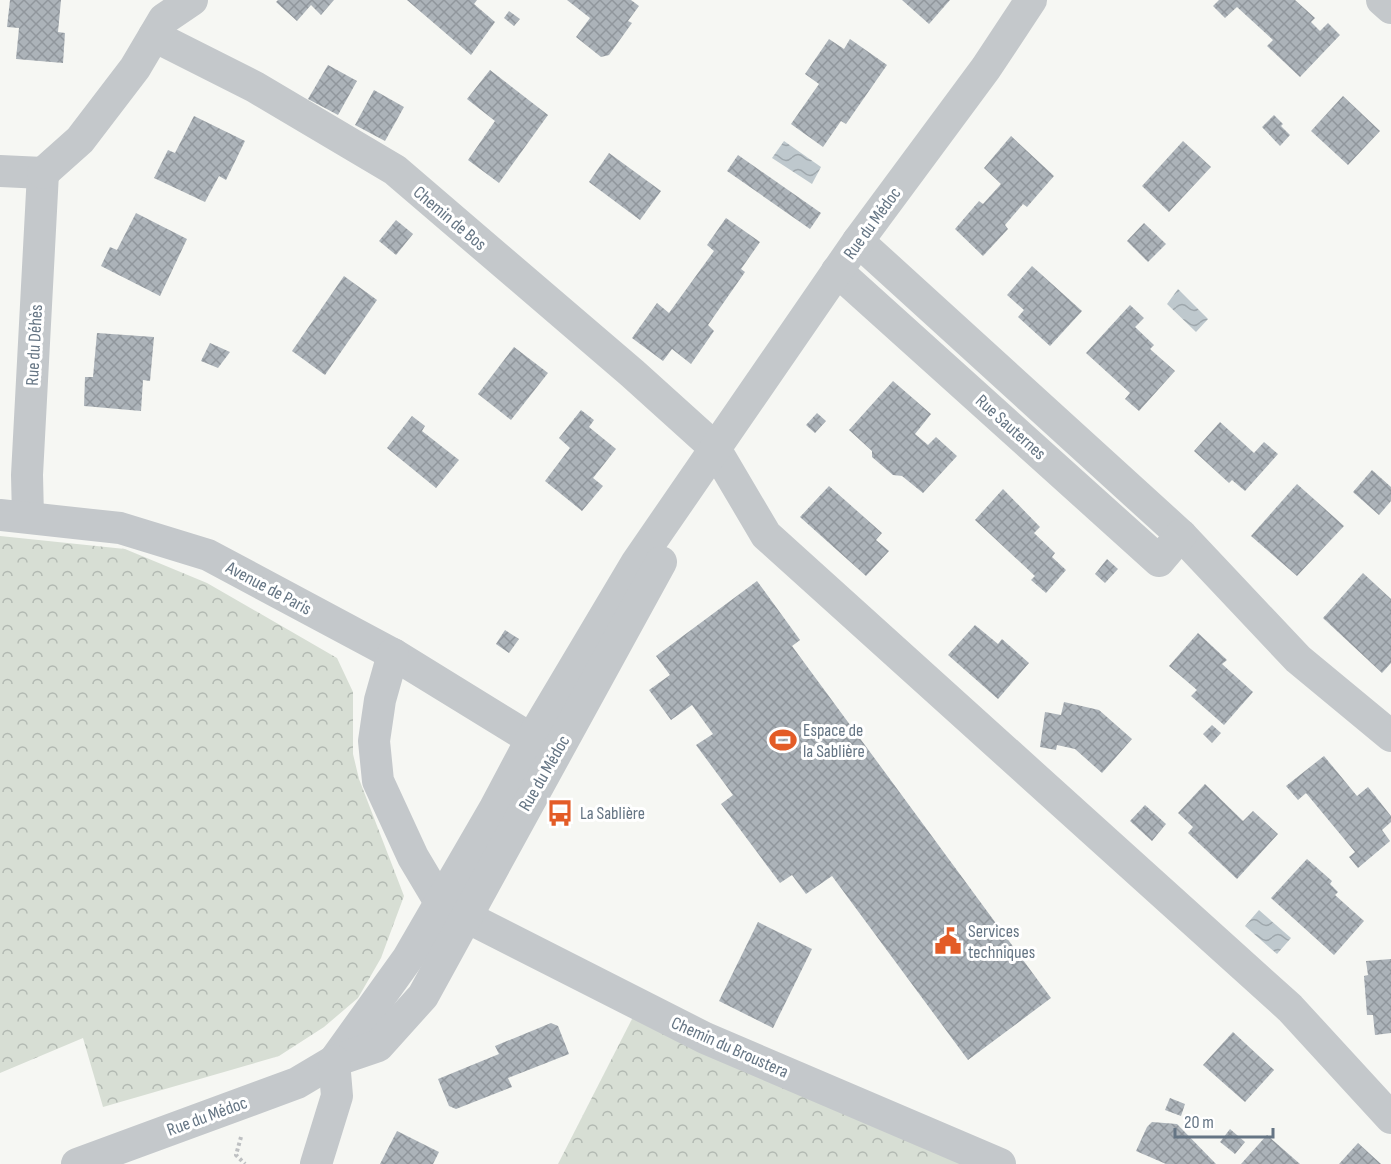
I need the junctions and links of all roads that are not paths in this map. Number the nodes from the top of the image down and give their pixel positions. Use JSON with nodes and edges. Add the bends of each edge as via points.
{"nodes":[{"id":1,"x":192,"y":0,"type":"edge"},
{"id":2,"x":1031,"y":0,"type":"edge"},
{"id":3,"x":1382,"y":0,"type":"edge"},
{"id":4,"x":1391,"y":8,"type":"edge"},
{"id":5,"x":160,"y":19,"type":"edge"},
{"id":6,"x":0,"y":171,"type":"edge"},
{"id":7,"x":44,"y":174,"type":"junction"},
{"id":8,"x":858,"y":241,"type":"junction"},
{"id":9,"x":837,"y":271,"type":"junction"},
{"id":10,"x":714,"y":447,"type":"junction"},
{"id":11,"x":14,"y":516,"type":"edge"},
{"id":12,"x":1181,"y":535,"type":"junction"},
{"id":13,"x":393,"y":654,"type":"junction"},
{"id":14,"x":1391,"y":736,"type":"edge"},
{"id":15,"x":533,"y":741,"type":"junction"},
{"id":16,"x":454,"y":910,"type":"junction"},
{"id":17,"x":334,"y":1061,"type":"junction"},
{"id":18,"x":1391,"y":1118,"type":"edge"},
{"id":19,"x":77,"y":1164,"type":"edge"},
{"id":20,"x":316,"y":1164,"type":"edge"},
{"id":21,"x":1000,"y":1164,"type":"edge"}],
"edges":[{"from":1,"to":5,"type":"street"},
{"from":2,"to":8,"type":"street","name":"Rue du Médoc","via":[[986,68]]},
{"from":3,"to":4,"type":"street"},
{"from":5,"to":7,"type":"street","via":[[135,68],[80,140]]},
{"from":5,"to":10,"type":"street","name":"Chemin de Bos","via":[[255,87],[395,170]]},
{"from":6,"to":7,"type":"street"},
{"from":7,"to":11,"type":"street","name":"Rue du Déhès","via":[[27,475]]},
{"from":8,"to":9,"type":"street","name":"Rue du Médoc"},
{"from":8,"to":12,"type":"street","name":"Rue Sauternes"},
{"from":9,"to":10,"type":"street","name":"Rue du Médoc"},
{"from":9,"to":12,"type":"street","name":"Rue Sauternes","via":[[1159,561]]},
{"from":10,"to":15,"type":"street","name":"Rue du Médoc","via":[[637,562]]},
{"from":10,"to":18,"type":"street","name":"Chemin de Bos","via":[[766,535],[1290,1008]]},
{"from":11,"to":13,"type":"street","name":"Avenue de Paris","via":[[120,528],[207,555]]},
{"from":12,"to":14,"type":"street","name":"Rue Sauternes","via":[[1298,659]]},
{"from":13,"to":15,"type":"street","name":"Avenue de Paris"},
{"from":13,"to":16,"type":"street","via":[[380,699],[374,741],[378,781],[413,858]]},
{"from":15,"to":16,"type":"street","name":"Rue du Médoc"},
{"from":16,"to":17,"type":"street","name":"Rue du Médoc","via":[[423,996],[378,1046]]},
{"from":16,"to":21,"type":"street","name":"Chemin du Broustera","via":[[705,1038]]},
{"from":17,"to":19,"type":"street","name":"Rue du Médoc","via":[[297,1083]]},
{"from":17,"to":20,"type":"street","via":[[337,1096]]}]}
